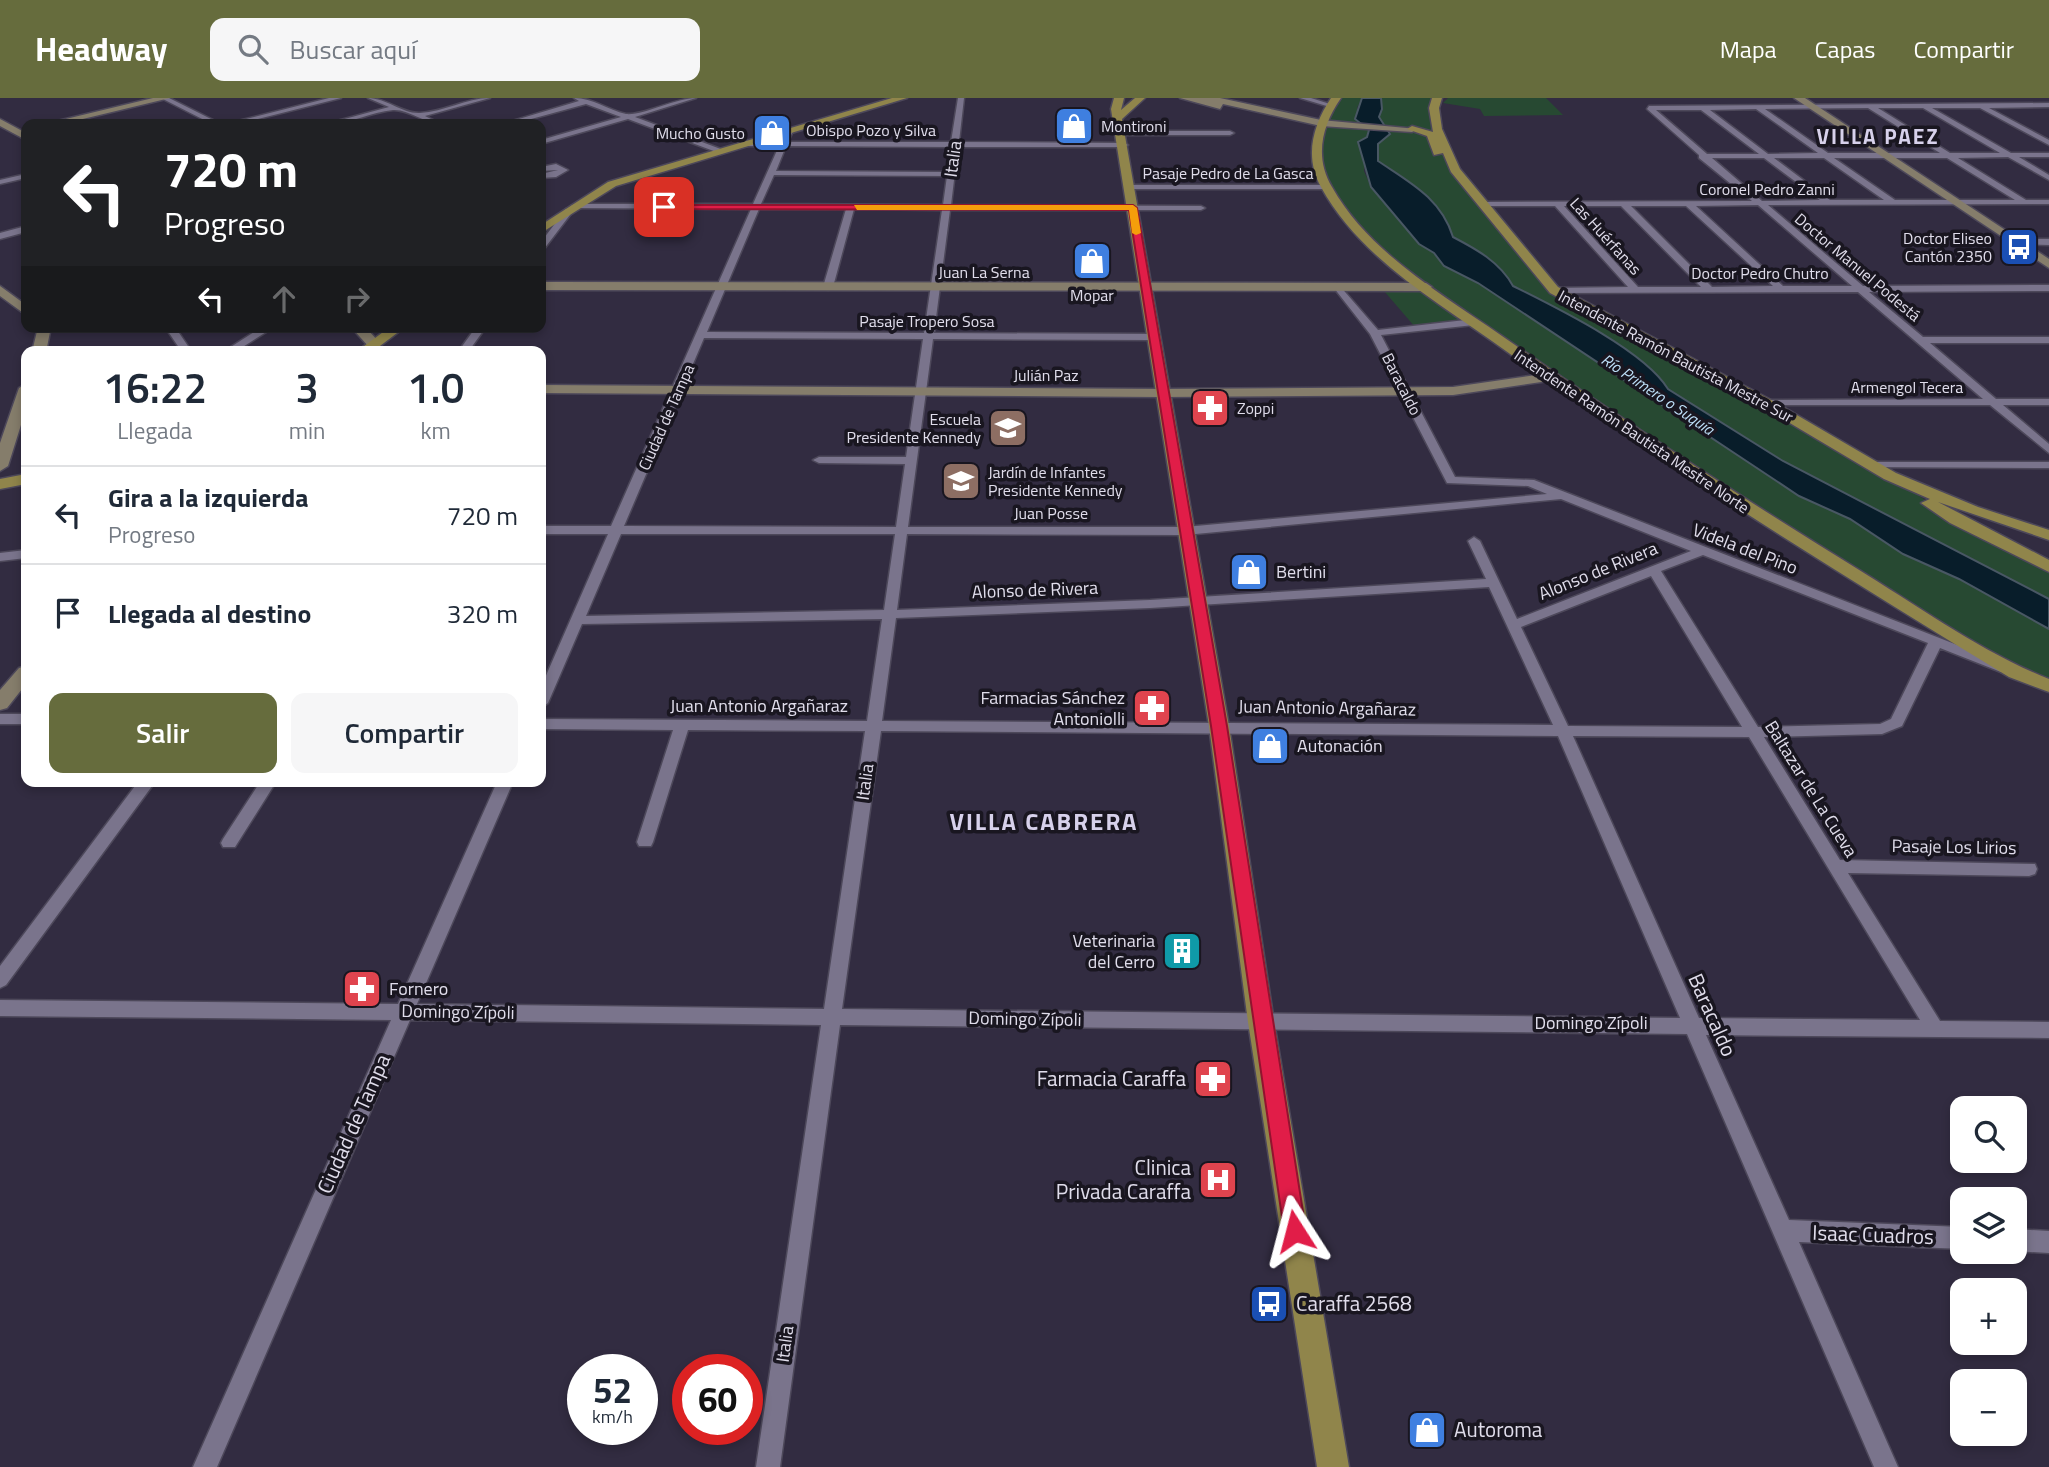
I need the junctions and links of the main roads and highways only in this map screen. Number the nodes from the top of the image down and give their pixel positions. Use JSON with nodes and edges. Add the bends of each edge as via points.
{"nodes":[{"id":1,"x":902,"y":98,"type":"edge"},
{"id":2,"x":1117,"y":98,"type":"edge"},
{"id":3,"x":1140,"y":98,"type":"edge"},
{"id":4,"x":1435,"y":98,"type":"edge"},
{"id":5,"x":1334,"y":102,"type":"edge"},
{"id":6,"x":1119,"y":117,"type":"junction"},
{"id":7,"x":1489,"y":208,"type":"junction"},
{"id":8,"x":546,"y":227,"type":"edge"},
{"id":9,"x":390,"y":333,"type":"edge"},
{"id":10,"x":371,"y":346,"type":"edge"},
{"id":11,"x":1890,"y":476,"type":"junction"},
{"id":12,"x":21,"y":480,"type":"edge"},
{"id":13,"x":0,"y":484,"type":"edge"},
{"id":14,"x":2049,"y":536,"type":"edge"},
{"id":15,"x":2049,"y":567,"type":"edge"},
{"id":16,"x":2049,"y":685,"type":"edge"},
{"id":17,"x":1333,"y":1467,"type":"edge"}],
"edges":[{"from":1,"to":8,"type":"main road","via":[[612,184]]},
{"from":2,"to":6,"type":"main road"},
{"from":3,"to":6,"type":"main road"},
{"from":4,"to":7,"type":"main road","name":"Intendente Ramón Bautista Mestre Sur","via":[[1437,130],[1450,161]]},
{"from":4,"to":7,"type":"main road","via":[[1426,111],[1427,124],[1415,129],[1431,134],[1449,174],[1479,207]]},
{"from":5,"to":16,"type":"main road","name":"Intendente Ramón Bautista Mestre Norte","via":[[1316,161],[1326,187],[1349,218],[1426,287],[1706,483],[2016,673]]},
{"from":6,"to":17,"type":"main road"},
{"from":7,"to":11,"type":"main road","name":"Intendente Ramón Bautista Mestre Sur","via":[[1554,290],[1766,402]]},
{"from":9,"to":10,"type":"main road"},
{"from":11,"to":14,"type":"main road","name":"Intendente Ramón Bautista Mestre Sur"},
{"from":11,"to":15,"type":"main road","name":"Intendente Ramón Bautista Mestre Sur","via":[[1956,520]]},
{"from":12,"to":13,"type":"main road"}]}
